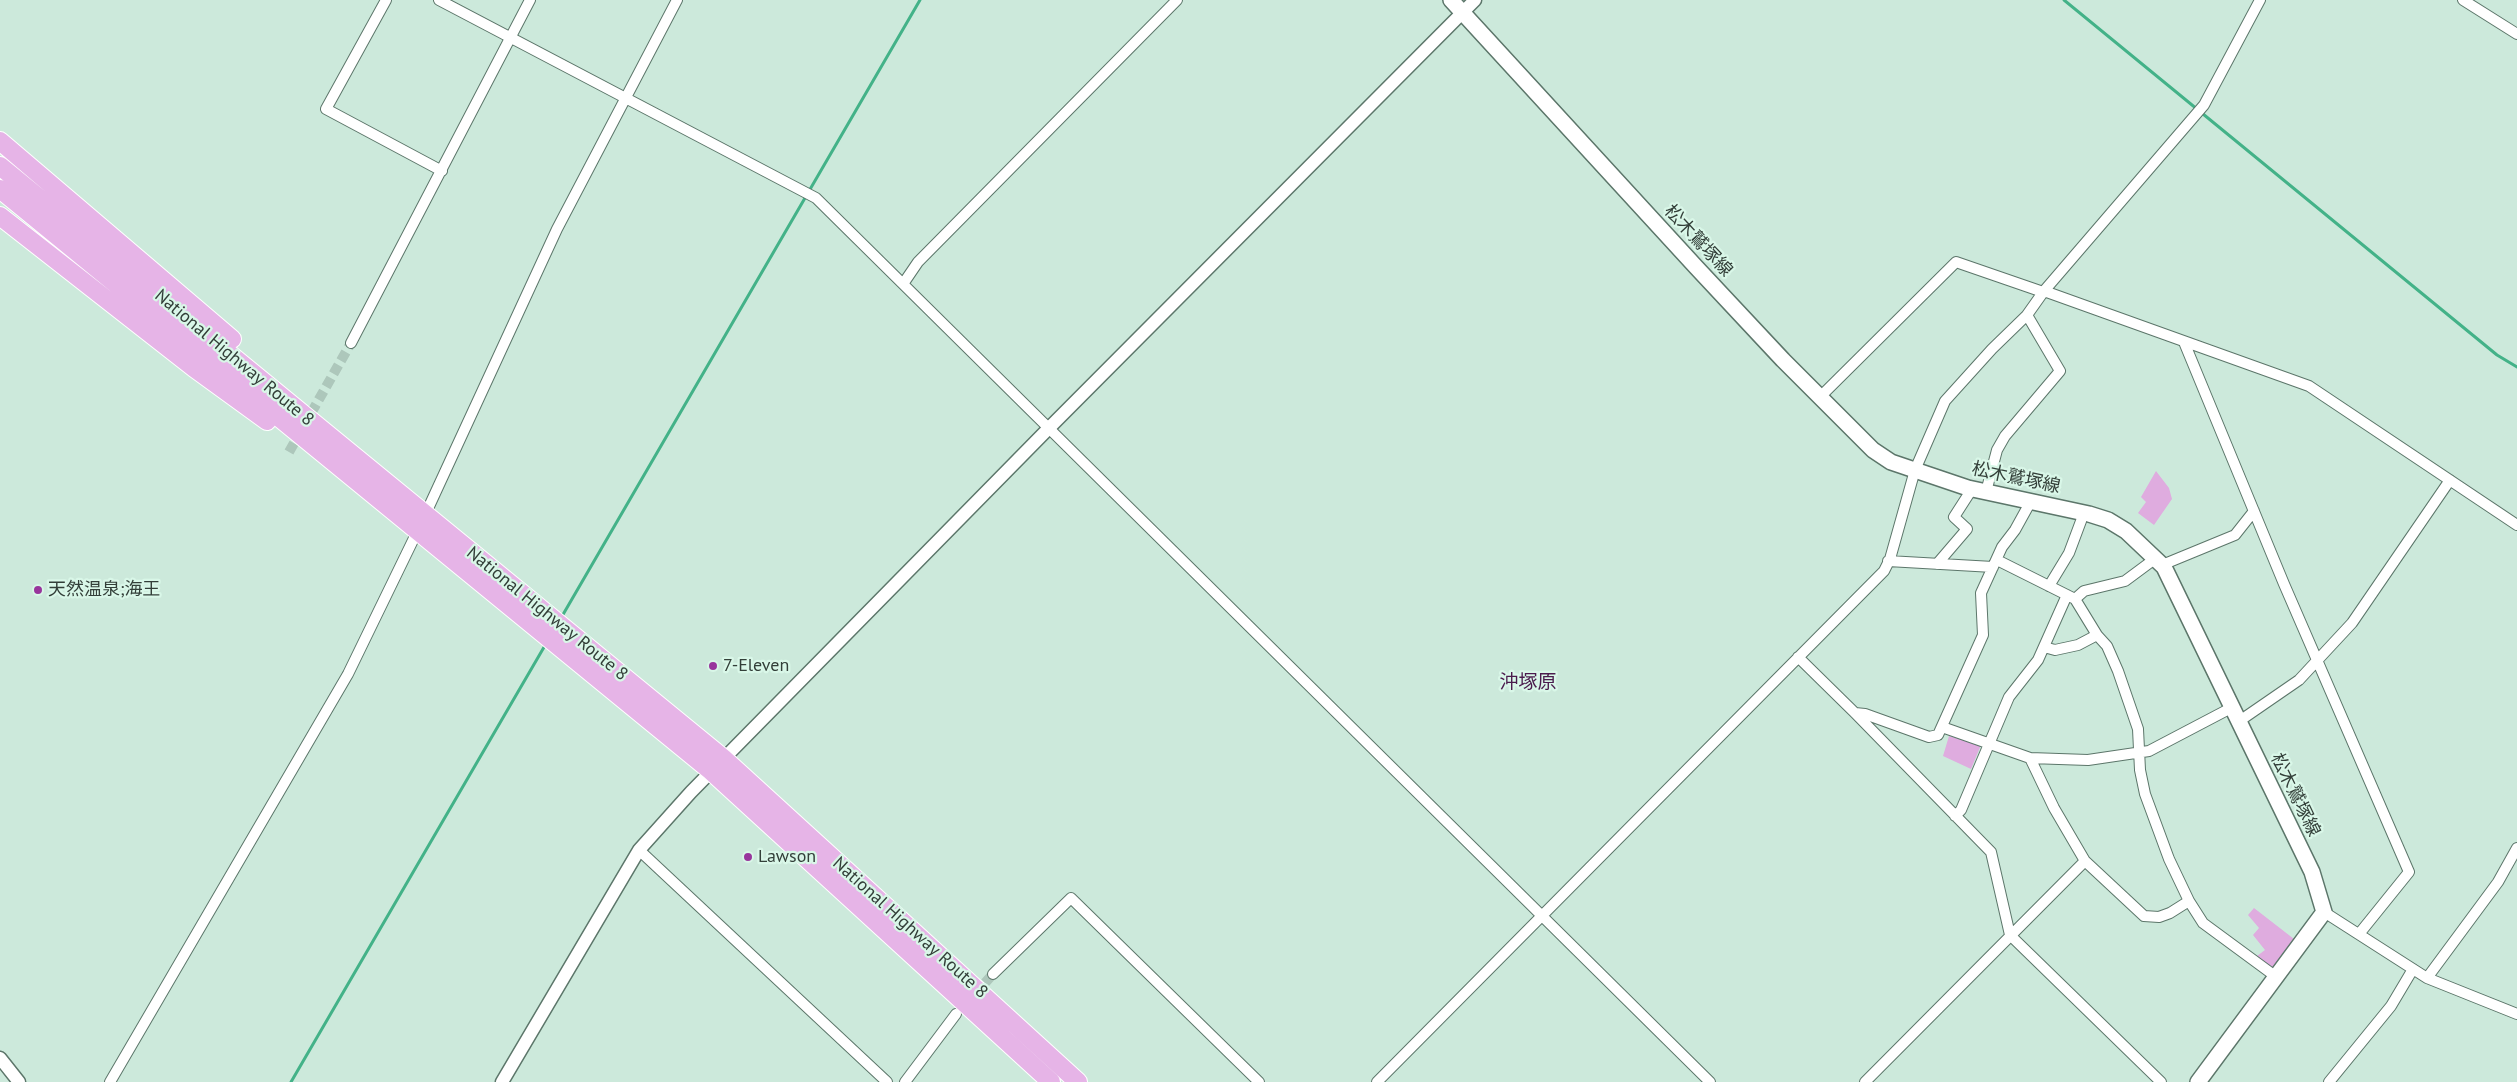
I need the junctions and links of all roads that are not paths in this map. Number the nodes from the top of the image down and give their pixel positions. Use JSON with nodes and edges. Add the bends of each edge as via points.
{"nodes":[{"id":1,"x":386,"y":0,"type":"edge"},
{"id":2,"x":440,"y":0,"type":"edge"},
{"id":3,"x":530,"y":0,"type":"edge"},
{"id":4,"x":677,"y":0,"type":"edge"},
{"id":5,"x":1177,"y":0,"type":"edge"},
{"id":6,"x":1451,"y":0,"type":"edge"},
{"id":7,"x":1475,"y":0,"type":"edge"},
{"id":8,"x":2260,"y":0,"type":"edge"},
{"id":9,"x":2463,"y":0,"type":"edge"},
{"id":10,"x":1463,"y":12,"type":"junction"},
{"id":11,"x":2517,"y":34,"type":"edge"},
{"id":12,"x":511,"y":36,"type":"junction"},
{"id":13,"x":626,"y":99,"type":"junction"},
{"id":14,"x":0,"y":141,"type":"edge"},
{"id":15,"x":0,"y":166,"type":"edge"},
{"id":16,"x":442,"y":171,"type":"junction"},
{"id":17,"x":6,"y":194,"type":"edge"},
{"id":18,"x":0,"y":216,"type":"edge"},
{"id":19,"x":903,"y":284,"type":"junction"},
{"id":20,"x":2043,"y":292,"type":"junction"},
{"id":21,"x":2027,"y":315,"type":"junction"},
{"id":22,"x":2184,"y":342,"type":"junction"},
{"id":23,"x":351,"y":343,"type":"tunnel mouth"},
{"id":24,"x":1820,"y":397,"type":"junction"},
{"id":25,"x":1049,"y":428,"type":"junction"},
{"id":26,"x":349,"y":452,"type":"junction"},
{"id":27,"x":1915,"y":470,"type":"junction"},
{"id":28,"x":2450,"y":480,"type":"junction"},
{"id":29,"x":366,"y":489,"type":"junction"},
{"id":30,"x":1979,"y":490,"type":"junction"},
{"id":31,"x":2031,"y":501,"type":"junction"},
{"id":32,"x":426,"y":512,"type":"junction"},
{"id":33,"x":2254,"y":512,"type":"junction"},
{"id":34,"x":2084,"y":513,"type":"junction"},
{"id":35,"x":2517,"y":525,"type":"edge"},
{"id":36,"x":417,"y":532,"type":"junction"},
{"id":37,"x":1888,"y":561,"type":"junction"},
{"id":38,"x":2159,"y":562,"type":"junction"},
{"id":39,"x":1937,"y":564,"type":"junction"},
{"id":40,"x":1995,"y":564,"type":"junction"},
{"id":41,"x":2050,"y":586,"type":"junction"},
{"id":42,"x":2071,"y":597,"type":"junction"},
{"id":43,"x":2097,"y":635,"type":"junction"},
{"id":44,"x":2044,"y":647,"type":"junction"},
{"id":45,"x":1798,"y":657,"type":"junction"},
{"id":46,"x":2318,"y":660,"type":"junction"},
{"id":47,"x":1855,"y":713,"type":"junction"},
{"id":48,"x":2235,"y":715,"type":"junction"},
{"id":49,"x":1942,"y":727,"type":"junction"},
{"id":50,"x":1990,"y":744,"type":"junction"},
{"id":51,"x":2139,"y":751,"type":"junction"},
{"id":52,"x":723,"y":758,"type":"junction"},
{"id":53,"x":2030,"y":758,"type":"junction"},
{"id":54,"x":711,"y":771,"type":"junction"},
{"id":55,"x":1955,"y":816,"type":"junction"},
{"id":56,"x":2517,"y":848,"type":"edge"},
{"id":57,"x":640,"y":850,"type":"junction"},
{"id":58,"x":2085,"y":861,"type":"junction"},
{"id":59,"x":2189,"y":901,"type":"junction"},
{"id":60,"x":2324,"y":912,"type":"junction"},
{"id":61,"x":1542,"y":916,"type":"junction"},
{"id":62,"x":2010,"y":934,"type":"junction"},
{"id":63,"x":2359,"y":934,"type":"junction"},
{"id":64,"x":2413,"y":969,"type":"junction"},
{"id":65,"x":993,"y":974,"type":"tunnel mouth"},
{"id":66,"x":2275,"y":976,"type":"junction"},
{"id":67,"x":2427,"y":978,"type":"junction"},
{"id":68,"x":956,"y":1014,"type":"dead end"},
{"id":69,"x":2517,"y":1014,"type":"edge"},
{"id":70,"x":0,"y":1058,"type":"edge"},
{"id":71,"x":19,"y":1082,"type":"edge"},
{"id":72,"x":110,"y":1082,"type":"edge"},
{"id":73,"x":502,"y":1082,"type":"edge"},
{"id":74,"x":887,"y":1082,"type":"edge"},
{"id":75,"x":905,"y":1082,"type":"edge"},
{"id":76,"x":1051,"y":1082,"type":"edge"},
{"id":77,"x":1078,"y":1082,"type":"edge"},
{"id":78,"x":1259,"y":1082,"type":"edge"},
{"id":79,"x":1377,"y":1082,"type":"edge"},
{"id":80,"x":1710,"y":1082,"type":"edge"},
{"id":81,"x":1865,"y":1082,"type":"edge"},
{"id":82,"x":2160,"y":1082,"type":"edge"},
{"id":83,"x":2198,"y":1082,"type":"edge"},
{"id":84,"x":2329,"y":1082,"type":"edge"}],
"edges":[{"from":1,"to":16,"type":"street","via":[[326,109]]},
{"from":2,"to":12,"type":"street"},
{"from":3,"to":12,"type":"street"},
{"from":4,"to":13,"type":"street"},
{"from":5,"to":19,"type":"street","via":[[918,262]]},
{"from":6,"to":10,"type":"main road","name":"松木鷲塚線"},
{"from":7,"to":10,"type":"street"},
{"from":8,"to":20,"type":"street","via":[[2204,105]]},
{"from":9,"to":11,"type":"street"},
{"from":10,"to":24,"type":"main road","name":"松木鷲塚線","via":[[1696,267]]},
{"from":10,"to":25,"type":"street"},
{"from":12,"to":13,"type":"street"},
{"from":12,"to":16,"type":"street"},
{"from":13,"to":19,"type":"street","via":[[816,198]]},
{"from":13,"to":32,"type":"street","via":[[557,229]]},
{"from":14,"to":26,"type":"highway","via":[[266,368]]},
{"from":15,"to":26,"type":"highway","name":"National Highway Route 8"},
{"from":16,"to":23,"type":"street"},
{"from":17,"to":29,"type":"highway","name":"National Highway Route 8"},
{"from":18,"to":29,"type":"highway","via":[[194,368]]},
{"from":19,"to":25,"type":"street"},
{"from":20,"to":21,"type":"street"},
{"from":20,"to":22,"type":"street"},
{"from":20,"to":24,"type":"street","via":[[1956,262]]},
{"from":21,"to":27,"type":"street","via":[[1945,401]]},
{"from":21,"to":30,"type":"street","via":[[2060,371],[2005,436]]},
{"from":22,"to":28,"type":"street","via":[[2309,386]]},
{"from":22,"to":33,"type":"street"},
{"from":24,"to":27,"type":"main road","name":"松木鷲塚線","via":[[1873,450],[1891,462]]},
{"from":25,"to":52,"type":"street"},
{"from":25,"to":61,"type":"street"},
{"from":26,"to":32,"type":"highway","name":"National Highway Route 8"},
{"from":27,"to":30,"type":"main road","name":"松木鷲塚線"},
{"from":27,"to":37,"type":"street"},
{"from":28,"to":35,"type":"street"},
{"from":28,"to":46,"type":"street","via":[[2352,623]]},
{"from":29,"to":36,"type":"highway","name":"National Highway Route 8"},
{"from":30,"to":31,"type":"main road","name":"松木鷲塚線"},
{"from":30,"to":39,"type":"street","via":[[1954,517],[1967,529]]},
{"from":31,"to":34,"type":"main road","name":"松木鷲塚線"},
{"from":31,"to":40,"type":"street"},
{"from":32,"to":52,"type":"highway","name":"National Highway Route 8"},
{"from":33,"to":38,"type":"street","via":[[2235,535]]},
{"from":33,"to":46,"type":"street"},
{"from":34,"to":38,"type":"main road","name":"松木鷲塚線","via":[[2108,520],[2126,531]]},
{"from":34,"to":41,"type":"street","via":[[2069,553]]},
{"from":36,"to":54,"type":"highway","name":"National Highway Route 8"},
{"from":36,"to":72,"type":"street","via":[[348,674]]},
{"from":37,"to":39,"type":"street"},
{"from":37,"to":45,"type":"street","via":[[1884,571]]},
{"from":38,"to":42,"type":"street","via":[[2125,581]]},
{"from":38,"to":48,"type":"main road","name":"松木鷲塚線"},
{"from":39,"to":40,"type":"street"},
{"from":40,"to":41,"type":"street"},
{"from":40,"to":49,"type":"street","via":[[1981,593],[1983,635]]},
{"from":41,"to":42,"type":"street"},
{"from":42,"to":43,"type":"street"},
{"from":42,"to":44,"type":"street"},
{"from":43,"to":44,"type":"street","via":[[2078,645],[2055,650]]},
{"from":43,"to":51,"type":"street","via":[[2107,646],[2118,670],[2138,729]]},
{"from":44,"to":50,"type":"street","via":[[2038,660],[2009,697]]},
{"from":45,"to":47,"type":"street"},
{"from":45,"to":61,"type":"street"},
{"from":46,"to":48,"type":"street","via":[[2280,694]]},
{"from":46,"to":63,"type":"street","via":[[2409,872]]},
{"from":47,"to":49,"type":"street","via":[[1929,738],[1938,734]]},
{"from":47,"to":55,"type":"street"},
{"from":48,"to":51,"type":"street","via":[[2149,751]]},
{"from":48,"to":60,"type":"main road","name":"松木鷲塚線","via":[[2312,872]]},
{"from":49,"to":50,"type":"street"},
{"from":50,"to":53,"type":"street"},
{"from":50,"to":55,"type":"street","via":[[1961,810]]},
{"from":51,"to":53,"type":"street","via":[[2088,760]]},
{"from":51,"to":59,"type":"street","via":[[2145,794]]},
{"from":52,"to":54,"type":"street"},
{"from":52,"to":77,"type":"highway","name":"National Highway Route 8"},
{"from":53,"to":58,"type":"street"},
{"from":54,"to":57,"type":"street"},
{"from":54,"to":76,"type":"highway","name":"National Highway Route 8"},
{"from":55,"to":62,"type":"street","via":[[1990,852]]},
{"from":56,"to":67,"type":"street","via":[[2498,882]]},
{"from":57,"to":73,"type":"street"},
{"from":57,"to":74,"type":"street"},
{"from":58,"to":59,"type":"street","via":[[2144,916],[2164,915]]},
{"from":58,"to":62,"type":"street"},
{"from":59,"to":66,"type":"street","via":[[2203,923]]},
{"from":60,"to":63,"type":"street"},
{"from":60,"to":66,"type":"main road"},
{"from":61,"to":79,"type":"street"},
{"from":61,"to":80,"type":"street"},
{"from":62,"to":81,"type":"street"},
{"from":62,"to":82,"type":"street"},
{"from":63,"to":64,"type":"street"},
{"from":64,"to":67,"type":"street"},
{"from":64,"to":84,"type":"street","via":[[2391,1006]]},
{"from":65,"to":78,"type":"street","via":[[1071,898]]},
{"from":66,"to":83,"type":"main road"},
{"from":67,"to":69,"type":"street"},
{"from":68,"to":75,"type":"street"},
{"from":70,"to":71,"type":"street"}]}
